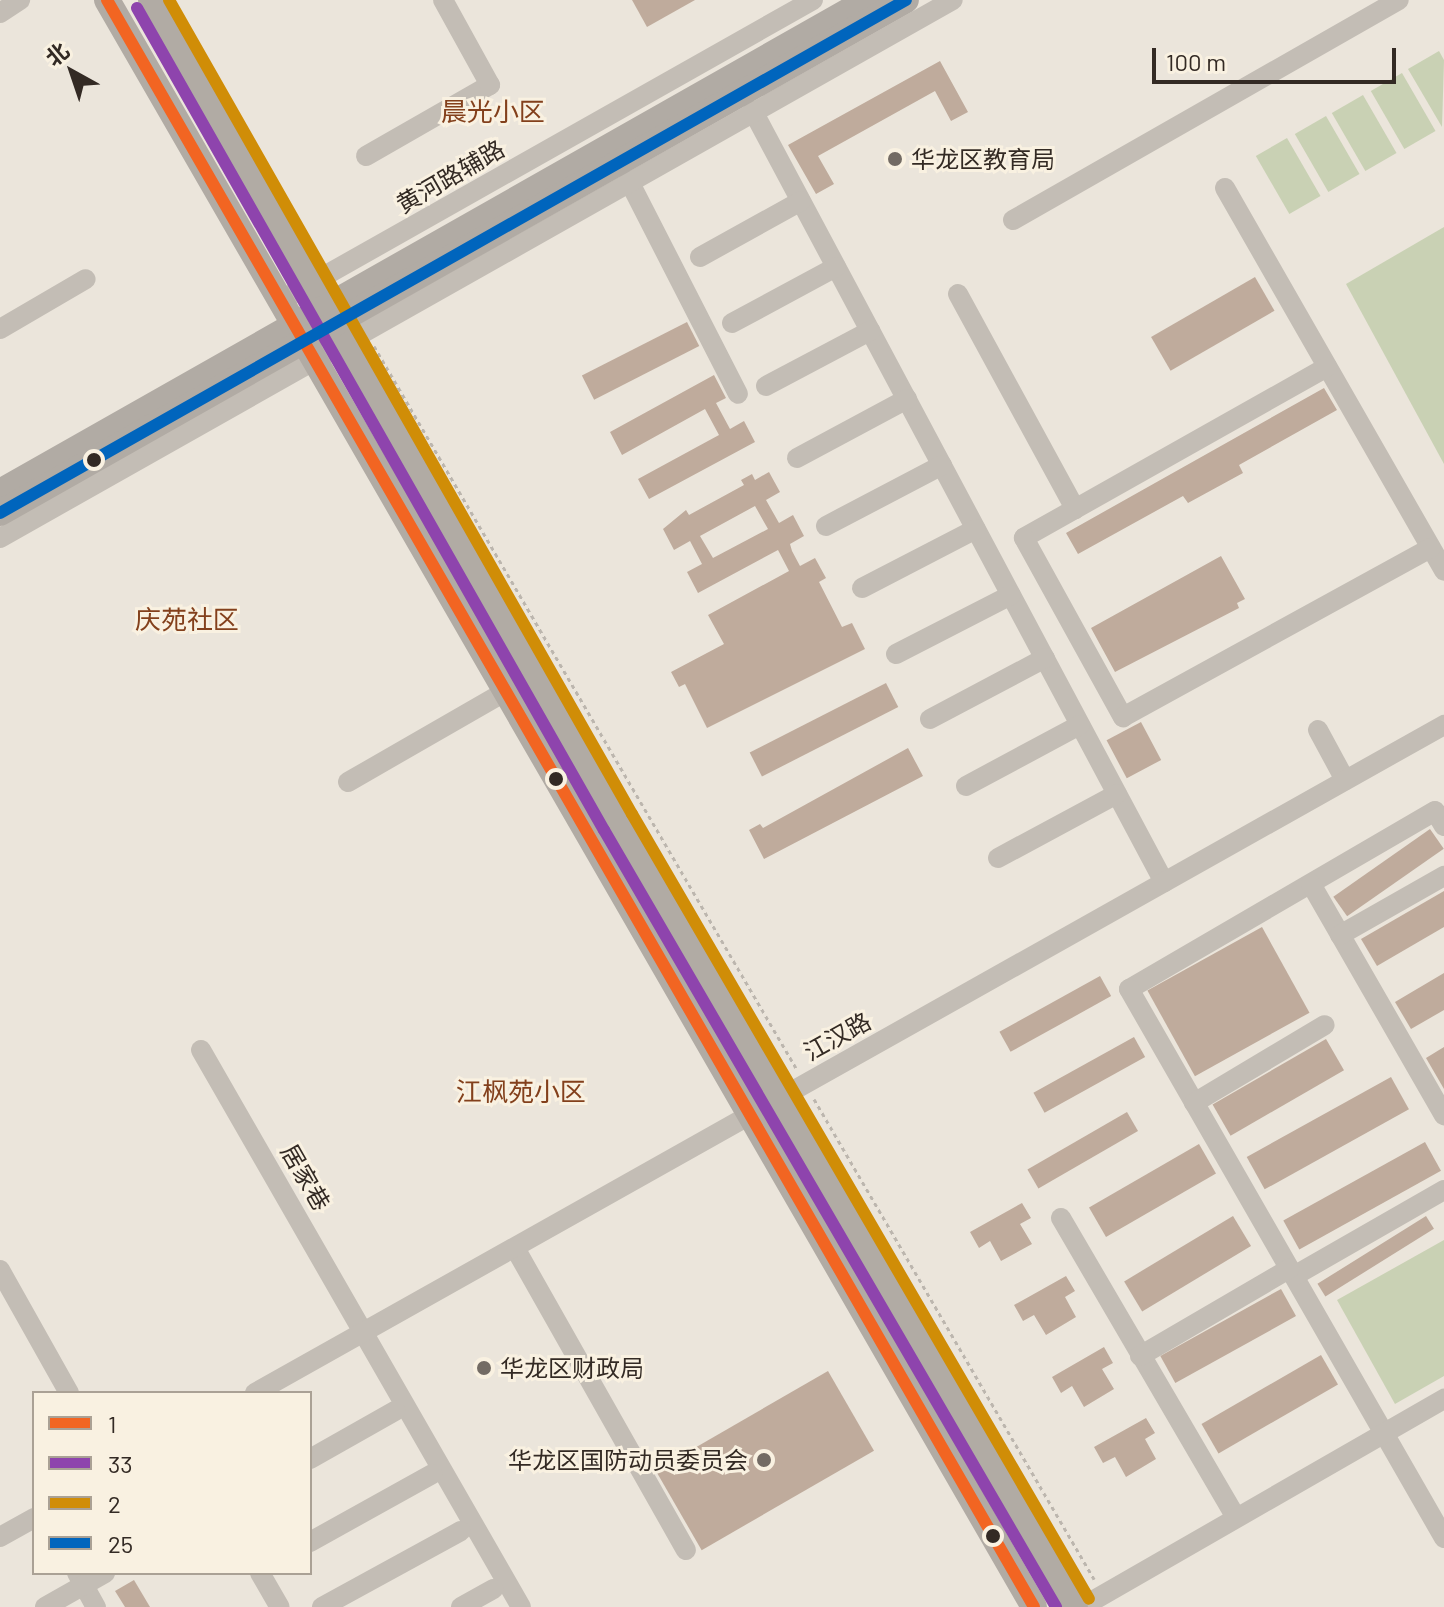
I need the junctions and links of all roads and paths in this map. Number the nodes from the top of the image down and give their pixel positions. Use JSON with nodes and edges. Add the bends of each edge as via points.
{"nodes":[{"id":1,"x":20,"y":0,"type":"edge"},
{"id":2,"x":107,"y":0,"type":"edge"},
{"id":3,"x":151,"y":0,"type":"edge"},
{"id":4,"x":443,"y":0,"type":"edge"},
{"id":5,"x":813,"y":0,"type":"edge"},
{"id":6,"x":868,"y":0,"type":"edge"},
{"id":7,"x":906,"y":0,"type":"edge"},
{"id":8,"x":953,"y":0,"type":"edge"},
{"id":9,"x":1399,"y":0,"type":"edge"},
{"id":10,"x":0,"y":13,"type":"edge"},
{"id":11,"x":753,"y":111,"type":"junction"},
{"id":12,"x":366,"y":156,"type":"dead end"},
{"id":13,"x":629,"y":181,"type":"junction"},
{"id":14,"x":1225,"y":188,"type":"dead end"},
{"id":15,"x":801,"y":201,"type":"junction"},
{"id":16,"x":1013,"y":220,"type":"dead end"},
{"id":17,"x":700,"y":257,"type":"dead end"},
{"id":18,"x":836,"y":267,"type":"junction"},
{"id":19,"x":86,"y":279,"type":"dead end"},
{"id":20,"x":312,"y":284,"type":"junction"},
{"id":21,"x":958,"y":294,"type":"dead end"},
{"id":22,"x":280,"y":301,"type":"junction"},
{"id":23,"x":732,"y":323,"type":"dead end"},
{"id":24,"x":343,"y":326,"type":"junction"},
{"id":25,"x":0,"y":329,"type":"edge"},
{"id":26,"x":870,"y":331,"type":"junction"},
{"id":27,"x":303,"y":342,"type":"junction"},
{"id":28,"x":1327,"y":367,"type":"junction"},
{"id":29,"x":766,"y":386,"type":"dead end"},
{"id":30,"x":738,"y":394,"type":"dead end"},
{"id":31,"x":907,"y":399,"type":"junction"},
{"id":32,"x":797,"y":458,"type":"dead end"},
{"id":33,"x":942,"y":465,"type":"junction"},
{"id":34,"x":0,"y":492,"type":"edge"},
{"id":35,"x":1075,"y":509,"type":"junction"},
{"id":36,"x":0,"y":513,"type":"edge"},
{"id":37,"x":826,"y":526,"type":"dead end"},
{"id":38,"x":976,"y":529,"type":"junction"},
{"id":39,"x":0,"y":538,"type":"edge"},
{"id":40,"x":1431,"y":548,"type":"junction"},
{"id":41,"x":1444,"y":571,"type":"edge"},
{"id":42,"x":862,"y":588,"type":"dead end"},
{"id":43,"x":1011,"y":595,"type":"junction"},
{"id":44,"x":896,"y":654,"type":"dead end"},
{"id":45,"x":1045,"y":658,"type":"junction"},
{"id":46,"x":503,"y":693,"type":"junction"},
{"id":47,"x":930,"y":719,"type":"dead end"},
{"id":48,"x":1080,"y":725,"type":"junction"},
{"id":49,"x":1444,"y":725,"type":"edge"},
{"id":50,"x":1318,"y":730,"type":"dead end"},
{"id":51,"x":1345,"y":780,"type":"junction"},
{"id":52,"x":348,"y":782,"type":"dead end"},
{"id":53,"x":966,"y":786,"type":"dead end"},
{"id":54,"x":1117,"y":794,"type":"junction"},
{"id":55,"x":1444,"y":826,"type":"edge"},
{"id":56,"x":998,"y":858,"type":"dead end"},
{"id":57,"x":1444,"y":876,"type":"edge"},
{"id":58,"x":1164,"y":882,"type":"junction"},
{"id":59,"x":1311,"y":884,"type":"junction"},
{"id":60,"x":1340,"y":935,"type":"junction"},
{"id":61,"x":1325,"y":1025,"type":"dead end"},
{"id":62,"x":201,"y":1050,"type":"dead end"},
{"id":63,"x":805,"y":1084,"type":"junction"},
{"id":64,"x":779,"y":1099,"type":"junction"},
{"id":65,"x":1194,"y":1103,"type":"junction"},
{"id":66,"x":1444,"y":1115,"type":"edge"},
{"id":67,"x":748,"y":1116,"type":"junction"},
{"id":68,"x":1444,"y":1190,"type":"edge"},
{"id":69,"x":1061,"y":1218,"type":"dead end"},
{"id":70,"x":515,"y":1248,"type":"junction"},
{"id":71,"x":0,"y":1270,"type":"edge"},
{"id":72,"x":1292,"y":1272,"type":"junction"},
{"id":73,"x":366,"y":1331,"type":"junction"},
{"id":74,"x":1140,"y":1356,"type":"junction"},
{"id":75,"x":68,"y":1391,"type":"edge"},
{"id":76,"x":259,"y":1391,"type":"edge"},
{"id":77,"x":1444,"y":1399,"type":"edge"},
{"id":78,"x":395,"y":1411,"type":"dead end"},
{"id":79,"x":1384,"y":1433,"type":"junction"},
{"id":80,"x":312,"y":1458,"type":"edge"},
{"id":81,"x":432,"y":1474,"type":"dead end"},
{"id":82,"x":1236,"y":1518,"type":"junction"},
{"id":83,"x":32,"y":1519,"type":"edge"},
{"id":84,"x":461,"y":1531,"type":"dead end"},
{"id":85,"x":0,"y":1537,"type":"edge"},
{"id":86,"x":1444,"y":1538,"type":"edge"},
{"id":87,"x":312,"y":1541,"type":"edge"},
{"id":88,"x":686,"y":1550,"type":"dead end"},
{"id":89,"x":261,"y":1575,"type":"edge"},
{"id":90,"x":80,"y":1579,"type":"edge"},
{"id":91,"x":493,"y":1589,"type":"dead end"},
{"id":92,"x":1103,"y":1595,"type":"junction"},
{"id":93,"x":45,"y":1607,"type":"edge"},
{"id":94,"x":96,"y":1607,"type":"edge"},
{"id":95,"x":280,"y":1607,"type":"edge"},
{"id":96,"x":322,"y":1607,"type":"edge"},
{"id":97,"x":461,"y":1607,"type":"edge"},
{"id":98,"x":521,"y":1607,"type":"edge"},
{"id":99,"x":1034,"y":1607,"type":"edge"},
{"id":100,"x":1075,"y":1607,"type":"edge"},
{"id":101,"x":1082,"y":1607,"type":"edge"}],
"edges":[{"from":1,"to":10,"type":"street"},
{"from":2,"to":22,"type":"main road"},
{"from":3,"to":20,"type":"main road"},
{"from":4,"to":12,"type":"street","via":[[490,85]]},
{"from":5,"to":20,"type":"street","name":"黄河路辅路"},
{"from":6,"to":24,"type":"main road"},
{"from":7,"to":24,"type":"main road"},
{"from":8,"to":11,"type":"street"},
{"from":9,"to":16,"type":"street"},
{"from":11,"to":13,"type":"street"},
{"from":11,"to":15,"type":"street"},
{"from":13,"to":24,"type":"street"},
{"from":13,"to":30,"type":"street"},
{"from":14,"to":28,"type":"street"},
{"from":15,"to":17,"type":"street"},
{"from":15,"to":18,"type":"street"},
{"from":18,"to":23,"type":"street"},
{"from":18,"to":26,"type":"street"},
{"from":19,"to":25,"type":"street"},
{"from":20,"to":22,"type":"street","name":"黄河路辅路"},
{"from":20,"to":24,"type":"main road"},
{"from":21,"to":35,"type":"street"},
{"from":22,"to":27,"type":"main road"},
{"from":24,"to":27,"type":"main road"},
{"from":24,"to":63,"type":"path"},
{"from":24,"to":64,"type":"main road"},
{"from":26,"to":29,"type":"street"},
{"from":26,"to":31,"type":"street"},
{"from":27,"to":34,"type":"main road"},
{"from":27,"to":36,"type":"main road"},
{"from":27,"to":39,"type":"street"},
{"from":27,"to":46,"type":"main road"},
{"from":28,"to":35,"type":"street"},
{"from":28,"to":40,"type":"street"},
{"from":31,"to":32,"type":"street"},
{"from":31,"to":33,"type":"street"},
{"from":33,"to":37,"type":"street"},
{"from":33,"to":38,"type":"street"},
{"from":35,"to":40,"type":"street","via":[[1024,538],[1123,717]]},
{"from":38,"to":42,"type":"street"},
{"from":38,"to":43,"type":"street"},
{"from":40,"to":41,"type":"street"},
{"from":43,"to":44,"type":"street"},
{"from":43,"to":45,"type":"street"},
{"from":45,"to":47,"type":"street"},
{"from":45,"to":48,"type":"street"},
{"from":46,"to":52,"type":"street"},
{"from":46,"to":67,"type":"main road"},
{"from":48,"to":53,"type":"street"},
{"from":48,"to":54,"type":"street"},
{"from":49,"to":51,"type":"street","name":"江汉路"},
{"from":50,"to":51,"type":"street"},
{"from":51,"to":58,"type":"street","name":"江汉路"},
{"from":54,"to":56,"type":"street"},
{"from":54,"to":58,"type":"street"},
{"from":55,"to":59,"type":"street","via":[[1435,811]]},
{"from":57,"to":60,"type":"street"},
{"from":58,"to":63,"type":"street","name":"江汉路"},
{"from":59,"to":60,"type":"street"},
{"from":59,"to":65,"type":"street","via":[[1129,989]]},
{"from":60,"to":66,"type":"street"},
{"from":61,"to":65,"type":"street"},
{"from":62,"to":73,"type":"street","name":"居家巷"},
{"from":63,"to":64,"type":"street","name":"江汉路"},
{"from":63,"to":92,"type":"path"},
{"from":64,"to":67,"type":"street","name":"江汉路"},
{"from":64,"to":100,"type":"main road"},
{"from":65,"to":72,"type":"street"},
{"from":67,"to":70,"type":"street","name":"江汉路"},
{"from":67,"to":99,"type":"main road"},
{"from":68,"to":72,"type":"street"},
{"from":69,"to":74,"type":"street"},
{"from":70,"to":73,"type":"street","name":"江汉路"},
{"from":70,"to":88,"type":"street"},
{"from":71,"to":75,"type":"street"},
{"from":72,"to":74,"type":"street"},
{"from":72,"to":79,"type":"street"},
{"from":73,"to":76,"type":"street","name":"江汉路"},
{"from":73,"to":98,"type":"street","name":"居家巷"},
{"from":74,"to":82,"type":"street"},
{"from":77,"to":79,"type":"street"},
{"from":78,"to":80,"type":"street"},
{"from":79,"to":82,"type":"street"},
{"from":79,"to":86,"type":"street"},
{"from":81,"to":87,"type":"street"},
{"from":82,"to":92,"type":"street"},
{"from":83,"to":85,"type":"street"},
{"from":84,"to":96,"type":"street"},
{"from":89,"to":95,"type":"street"},
{"from":90,"to":93,"type":"street"},
{"from":90,"to":94,"type":"street"},
{"from":91,"to":97,"type":"street"},
{"from":92,"to":101,"type":"street"}]}
